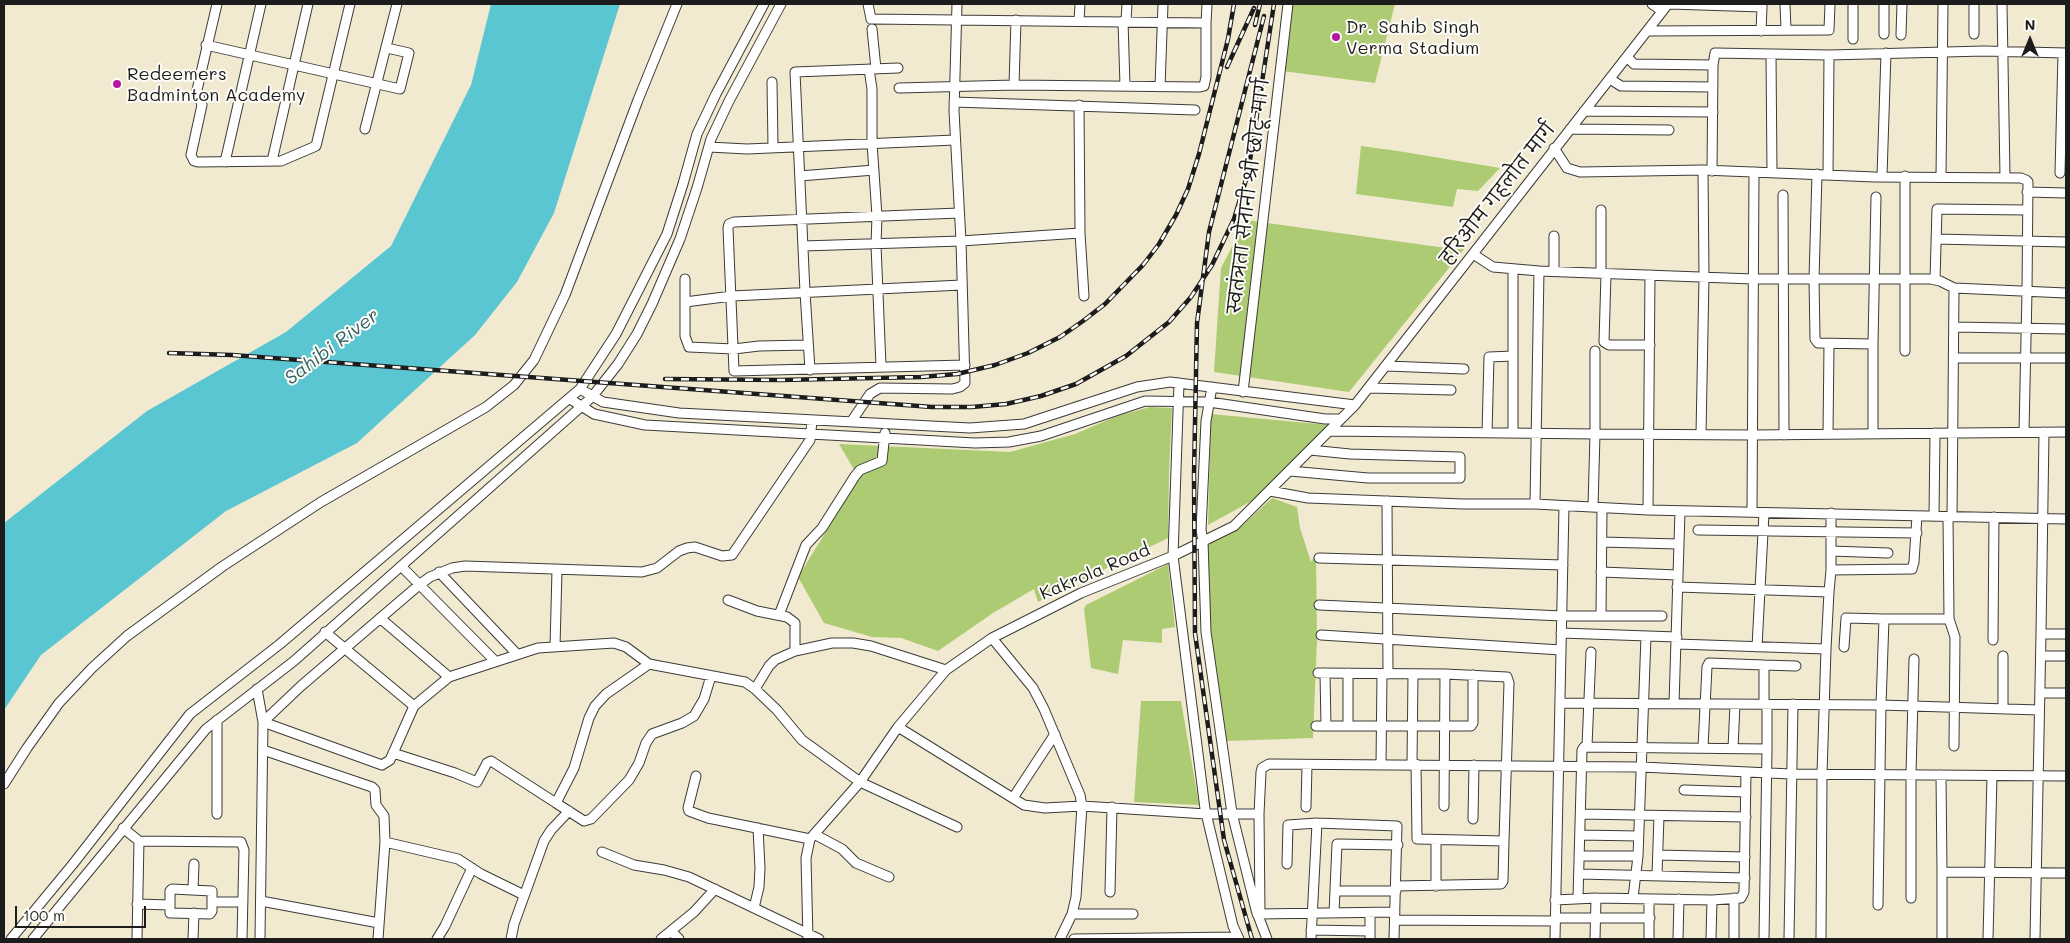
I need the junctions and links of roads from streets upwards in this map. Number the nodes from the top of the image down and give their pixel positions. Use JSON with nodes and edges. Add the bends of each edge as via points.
{"nodes":[{"id":1,"x":217,"y":4,"type":"edge"},
{"id":2,"x":261,"y":4,"type":"edge"},
{"id":3,"x":308,"y":4,"type":"edge"},
{"id":4,"x":350,"y":4,"type":"edge"},
{"id":5,"x":397,"y":4,"type":"edge"},
{"id":6,"x":678,"y":4,"type":"edge"},
{"id":7,"x":764,"y":4,"type":"edge"},
{"id":8,"x":781,"y":4,"type":"edge"},
{"id":9,"x":868,"y":4,"type":"edge"},
{"id":10,"x":957,"y":4,"type":"edge"},
{"id":11,"x":1080,"y":4,"type":"edge"},
{"id":12,"x":1127,"y":4,"type":"edge"},
{"id":13,"x":1163,"y":4,"type":"edge"},
{"id":14,"x":1207,"y":4,"type":"edge"},
{"id":15,"x":1288,"y":4,"type":"edge"},
{"id":16,"x":1652,"y":4,"type":"edge"},
{"id":17,"x":1785,"y":4,"type":"edge"},
{"id":18,"x":1830,"y":4,"type":"edge"},
{"id":19,"x":1853,"y":4,"type":"edge"},
{"id":20,"x":1884,"y":4,"type":"edge"},
{"id":21,"x":1902,"y":4,"type":"edge"},
{"id":22,"x":1943,"y":4,"type":"edge"},
{"id":23,"x":1974,"y":4,"type":"edge"},
{"id":24,"x":2002,"y":4,"type":"edge"},
{"id":25,"x":1762,"y":5,"type":"edge"},
{"id":26,"x":1667,"y":6,"type":"edge"},
{"id":27,"x":957,"y":18,"type":"junction"},
{"id":28,"x":1016,"y":20,"type":"junction"},
{"id":29,"x":1079,"y":21,"type":"junction"},
{"id":30,"x":1125,"y":21,"type":"junction"},
{"id":31,"x":1162,"y":22,"type":"junction"},
{"id":32,"x":1206,"y":23,"type":"junction"},
{"id":33,"x":872,"y":29,"type":"dead end"},
{"id":34,"x":1786,"y":30,"type":"junction"},
{"id":35,"x":1761,"y":31,"type":"junction"},
{"id":36,"x":1647,"y":32,"type":"junction"},
{"id":37,"x":1884,"y":34,"type":"dead end"},
{"id":38,"x":1974,"y":34,"type":"dead end"},
{"id":39,"x":1901,"y":35,"type":"dead end"},
{"id":40,"x":1853,"y":39,"type":"dead end"},
{"id":41,"x":206,"y":45,"type":"junction"},
{"id":42,"x":387,"y":48,"type":"junction"},
{"id":43,"x":2002,"y":51,"type":"junction"},
{"id":44,"x":1942,"y":52,"type":"junction"},
{"id":45,"x":1886,"y":53,"type":"junction"},
{"id":46,"x":2065,"y":53,"type":"edge"},
{"id":47,"x":1771,"y":54,"type":"junction"},
{"id":48,"x":249,"y":55,"type":"junction"},
{"id":49,"x":1830,"y":55,"type":"junction"},
{"id":50,"x":1627,"y":57,"type":"junction"},
{"id":51,"x":294,"y":65,"type":"junction"},
{"id":52,"x":1714,"y":65,"type":"junction"},
{"id":53,"x":898,"y":68,"type":"dead end"},
{"id":54,"x":873,"y":69,"type":"junction"},
{"id":55,"x":333,"y":74,"type":"junction"},
{"id":56,"x":1610,"y":79,"type":"junction"},
{"id":57,"x":772,"y":82,"type":"dead end"},
{"id":58,"x":377,"y":83,"type":"junction"},
{"id":59,"x":955,"y":86,"type":"junction"},
{"id":60,"x":1014,"y":86,"type":"junction"},
{"id":61,"x":1125,"y":86,"type":"junction"},
{"id":62,"x":1160,"y":87,"type":"junction"},
{"id":63,"x":1713,"y":87,"type":"junction"},
{"id":64,"x":899,"y":88,"type":"dead end"},
{"id":65,"x":954,"y":102,"type":"junction"},
{"id":66,"x":1079,"y":105,"type":"junction"},
{"id":67,"x":1195,"y":110,"type":"dead end"},
{"id":68,"x":1584,"y":111,"type":"junction"},
{"id":69,"x":1713,"y":112,"type":"junction"},
{"id":70,"x":365,"y":129,"type":"dead end"},
{"id":71,"x":1570,"y":129,"type":"junction"},
{"id":72,"x":1669,"y":130,"type":"dead end"},
{"id":73,"x":956,"y":140,"type":"junction"},
{"id":74,"x":872,"y":143,"type":"junction"},
{"id":75,"x":800,"y":146,"type":"junction"},
{"id":76,"x":709,"y":147,"type":"junction"},
{"id":77,"x":773,"y":147,"type":"junction"},
{"id":78,"x":1554,"y":148,"type":"junction"},
{"id":79,"x":272,"y":161,"type":"junction"},
{"id":80,"x":225,"y":162,"type":"junction"},
{"id":81,"x":874,"y":170,"type":"junction"},
{"id":82,"x":1703,"y":170,"type":"junction"},
{"id":83,"x":1712,"y":171,"type":"junction"},
{"id":84,"x":1754,"y":172,"type":"junction"},
{"id":85,"x":1772,"y":172,"type":"junction"},
{"id":86,"x":2060,"y":173,"type":"dead end"},
{"id":87,"x":1817,"y":174,"type":"junction"},
{"id":88,"x":1828,"y":175,"type":"junction"},
{"id":89,"x":800,"y":176,"type":"junction"},
{"id":90,"x":1882,"y":176,"type":"junction"},
{"id":91,"x":1905,"y":176,"type":"junction"},
{"id":92,"x":1941,"y":176,"type":"junction"},
{"id":93,"x":2005,"y":177,"type":"junction"},
{"id":94,"x":2027,"y":192,"type":"junction"},
{"id":95,"x":2066,"y":193,"type":"edge"},
{"id":96,"x":1783,"y":196,"type":"dead end"},
{"id":97,"x":1876,"y":197,"type":"dead end"},
{"id":98,"x":1601,"y":210,"type":"dead end"},
{"id":99,"x":2027,"y":210,"type":"junction"},
{"id":100,"x":958,"y":213,"type":"junction"},
{"id":101,"x":877,"y":216,"type":"junction"},
{"id":102,"x":801,"y":219,"type":"junction"},
{"id":103,"x":1080,"y":233,"type":"junction"},
{"id":104,"x":1554,"y":236,"type":"dead end"},
{"id":105,"x":1936,"y":239,"type":"junction"},
{"id":106,"x":2026,"y":241,"type":"junction"},
{"id":107,"x":961,"y":242,"type":"junction"},
{"id":108,"x":2066,"y":242,"type":"edge"},
{"id":109,"x":876,"y":245,"type":"junction"},
{"id":110,"x":802,"y":246,"type":"junction"},
{"id":111,"x":1473,"y":254,"type":"junction"},
{"id":112,"x":1513,"y":270,"type":"junction"},
{"id":113,"x":1539,"y":271,"type":"junction"},
{"id":114,"x":1554,"y":271,"type":"junction"},
{"id":115,"x":1603,"y":273,"type":"junction"},
{"id":116,"x":1650,"y":276,"type":"junction"},
{"id":117,"x":1704,"y":277,"type":"junction"},
{"id":118,"x":685,"y":278,"type":"dead end"},
{"id":119,"x":1753,"y":278,"type":"junction"},
{"id":120,"x":1784,"y":279,"type":"junction"},
{"id":121,"x":1814,"y":279,"type":"junction"},
{"id":122,"x":1875,"y":279,"type":"junction"},
{"id":123,"x":1905,"y":279,"type":"junction"},
{"id":124,"x":1935,"y":280,"type":"junction"},
{"id":125,"x":962,"y":285,"type":"junction"},
{"id":126,"x":1954,"y":288,"type":"junction"},
{"id":127,"x":878,"y":289,"type":"junction"},
{"id":128,"x":805,"y":292,"type":"junction"},
{"id":129,"x":2027,"y":292,"type":"junction"},
{"id":130,"x":2066,"y":293,"type":"edge"},
{"id":131,"x":732,"y":296,"type":"junction"},
{"id":132,"x":1084,"y":296,"type":"dead end"},
{"id":133,"x":685,"y":302,"type":"junction"},
{"id":134,"x":1955,"y":327,"type":"junction"},
{"id":135,"x":2026,"y":328,"type":"junction"},
{"id":136,"x":2066,"y":329,"type":"edge"},
{"id":137,"x":1829,"y":344,"type":"junction"},
{"id":138,"x":1873,"y":344,"type":"junction"},
{"id":139,"x":808,"y":345,"type":"junction"},
{"id":140,"x":1650,"y":345,"type":"junction"},
{"id":141,"x":734,"y":349,"type":"junction"},
{"id":142,"x":1595,"y":351,"type":"dead end"},
{"id":143,"x":1905,"y":352,"type":"dead end"},
{"id":144,"x":1513,"y":356,"type":"junction"},
{"id":145,"x":1954,"y":358,"type":"junction"},
{"id":146,"x":2026,"y":358,"type":"junction"},
{"id":147,"x":2066,"y":358,"type":"edge"},
{"id":148,"x":965,"y":365,"type":"junction"},
{"id":149,"x":881,"y":366,"type":"junction"},
{"id":150,"x":1387,"y":366,"type":"junction"},
{"id":151,"x":1464,"y":369,"type":"dead end"},
{"id":152,"x":810,"y":370,"type":"junction"},
{"id":153,"x":1178,"y":383,"type":"junction"},
{"id":154,"x":1212,"y":388,"type":"junction"},
{"id":155,"x":1369,"y":388,"type":"junction"},
{"id":156,"x":580,"y":389,"type":"junction"},
{"id":157,"x":1450,"y":390,"type":"dead end"},
{"id":158,"x":1243,"y":392,"type":"junction"},
{"id":159,"x":592,"y":397,"type":"junction"},
{"id":160,"x":570,"y":399,"type":"junction"},
{"id":161,"x":1177,"y":401,"type":"junction"},
{"id":162,"x":1209,"y":402,"type":"junction"},
{"id":163,"x":1355,"y":405,"type":"junction"},
{"id":164,"x":582,"y":408,"type":"junction"},
{"id":165,"x":1342,"y":419,"type":"junction"},
{"id":166,"x":812,"y":421,"type":"junction"},
{"id":167,"x":851,"y":422,"type":"junction"},
{"id":168,"x":886,"y":424,"type":"junction"},
{"id":169,"x":1329,"y":431,"type":"junction"},
{"id":170,"x":2024,"y":432,"type":"junction"},
{"id":171,"x":2044,"y":432,"type":"junction"},
{"id":172,"x":2066,"y":432,"type":"edge"},
{"id":173,"x":810,"y":433,"type":"junction"},
{"id":174,"x":1487,"y":433,"type":"junction"},
{"id":175,"x":1513,"y":433,"type":"junction"},
{"id":176,"x":1537,"y":433,"type":"junction"},
{"id":177,"x":1649,"y":433,"type":"junction"},
{"id":178,"x":1935,"y":433,"type":"junction"},
{"id":179,"x":1954,"y":433,"type":"junction"},
{"id":180,"x":1595,"y":434,"type":"junction"},
{"id":181,"x":1701,"y":434,"type":"junction"},
{"id":182,"x":1784,"y":434,"type":"junction"},
{"id":183,"x":1828,"y":434,"type":"junction"},
{"id":184,"x":1872,"y":434,"type":"junction"},
{"id":185,"x":1752,"y":435,"type":"junction"},
{"id":186,"x":885,"y":438,"type":"junction"},
{"id":187,"x":1310,"y":450,"type":"junction"},
{"id":188,"x":1290,"y":471,"type":"junction"},
{"id":189,"x":1270,"y":491,"type":"junction"},
{"id":190,"x":1387,"y":501,"type":"junction"},
{"id":191,"x":1535,"y":504,"type":"junction"},
{"id":192,"x":1564,"y":506,"type":"junction"},
{"id":193,"x":1598,"y":508,"type":"junction"},
{"id":194,"x":1648,"y":510,"type":"junction"},
{"id":195,"x":1680,"y":511,"type":"junction"},
{"id":196,"x":1752,"y":512,"type":"junction"},
{"id":197,"x":1764,"y":513,"type":"junction"},
{"id":198,"x":1831,"y":513,"type":"junction"},
{"id":199,"x":1917,"y":516,"type":"junction"},
{"id":200,"x":1934,"y":516,"type":"junction"},
{"id":201,"x":1950,"y":517,"type":"junction"},
{"id":202,"x":1994,"y":517,"type":"junction"},
{"id":203,"x":2043,"y":519,"type":"junction"},
{"id":204,"x":2066,"y":519,"type":"edge"},
{"id":205,"x":1698,"y":530,"type":"dead end"},
{"id":206,"x":1764,"y":530,"type":"junction"},
{"id":207,"x":1831,"y":532,"type":"junction"},
{"id":208,"x":1916,"y":533,"type":"junction"},
{"id":209,"x":1203,"y":541,"type":"junction"},
{"id":210,"x":1602,"y":542,"type":"junction"},
{"id":211,"x":1678,"y":544,"type":"junction"},
{"id":212,"x":1831,"y":551,"type":"junction"},
{"id":213,"x":1888,"y":553,"type":"dead end"},
{"id":214,"x":1173,"y":556,"type":"junction"},
{"id":215,"x":1319,"y":558,"type":"dead end"},
{"id":216,"x":1386,"y":561,"type":"junction"},
{"id":217,"x":1563,"y":565,"type":"junction"},
{"id":218,"x":401,"y":566,"type":"junction"},
{"id":219,"x":557,"y":570,"type":"junction"},
{"id":220,"x":1831,"y":570,"type":"junction"},
{"id":221,"x":439,"y":572,"type":"junction"},
{"id":222,"x":1601,"y":572,"type":"junction"},
{"id":223,"x":1678,"y":575,"type":"junction"},
{"id":224,"x":419,"y":585,"type":"junction"},
{"id":225,"x":1678,"y":587,"type":"junction"},
{"id":226,"x":1760,"y":589,"type":"junction"},
{"id":227,"x":1829,"y":592,"type":"junction"},
{"id":228,"x":728,"y":600,"type":"dead end"},
{"id":229,"x":1319,"y":605,"type":"dead end"},
{"id":230,"x":1388,"y":608,"type":"junction"},
{"id":231,"x":779,"y":615,"type":"junction"},
{"id":232,"x":1562,"y":616,"type":"junction"},
{"id":233,"x":1601,"y":616,"type":"junction"},
{"id":234,"x":1662,"y":616,"type":"dead end"},
{"id":235,"x":380,"y":618,"type":"junction"},
{"id":236,"x":1884,"y":619,"type":"junction"},
{"id":237,"x":1949,"y":619,"type":"junction"},
{"id":238,"x":325,"y":632,"type":"junction"},
{"id":239,"x":1562,"y":633,"type":"junction"},
{"id":240,"x":2041,"y":634,"type":"junction"},
{"id":241,"x":2066,"y":634,"type":"edge"},
{"id":242,"x":1321,"y":635,"type":"dead end"},
{"id":243,"x":1646,"y":636,"type":"junction"},
{"id":244,"x":992,"y":638,"type":"junction"},
{"id":245,"x":1388,"y":639,"type":"junction"},
{"id":246,"x":1677,"y":640,"type":"junction"},
{"id":247,"x":1993,"y":640,"type":"dead end"},
{"id":248,"x":555,"y":647,"type":"junction"},
{"id":249,"x":1757,"y":647,"type":"junction"},
{"id":250,"x":1844,"y":647,"type":"dead end"},
{"id":251,"x":1826,"y":649,"type":"junction"},
{"id":252,"x":345,"y":650,"type":"junction"},
{"id":253,"x":1561,"y":650,"type":"junction"},
{"id":254,"x":795,"y":651,"type":"junction"},
{"id":255,"x":1590,"y":652,"type":"dead end"},
{"id":256,"x":516,"y":654,"type":"junction"},
{"id":257,"x":2003,"y":656,"type":"dead end"},
{"id":258,"x":2041,"y":656,"type":"junction"},
{"id":259,"x":2066,"y":656,"type":"edge"},
{"id":260,"x":1914,"y":658,"type":"dead end"},
{"id":261,"x":495,"y":661,"type":"junction"},
{"id":262,"x":649,"y":664,"type":"junction"},
{"id":263,"x":1764,"y":665,"type":"junction"},
{"id":264,"x":1796,"y":666,"type":"dead end"},
{"id":265,"x":946,"y":670,"type":"junction"},
{"id":266,"x":1348,"y":673,"type":"junction"},
{"id":267,"x":1385,"y":674,"type":"junction"},
{"id":268,"x":1413,"y":674,"type":"junction"},
{"id":269,"x":1445,"y":674,"type":"junction"},
{"id":270,"x":1473,"y":675,"type":"junction"},
{"id":271,"x":711,"y":676,"type":"junction"},
{"id":272,"x":449,"y":677,"type":"junction"},
{"id":273,"x":257,"y":689,"type":"junction"},
{"id":274,"x":755,"y":689,"type":"junction"},
{"id":275,"x":2040,"y":693,"type":"junction"},
{"id":276,"x":2066,"y":693,"type":"edge"},
{"id":277,"x":1560,"y":703,"type":"junction"},
{"id":278,"x":1589,"y":703,"type":"junction"},
{"id":279,"x":1644,"y":704,"type":"junction"},
{"id":280,"x":1674,"y":704,"type":"junction"},
{"id":281,"x":1766,"y":704,"type":"junction"},
{"id":282,"x":1793,"y":704,"type":"junction"},
{"id":283,"x":1824,"y":704,"type":"junction"},
{"id":284,"x":1705,"y":705,"type":"junction"},
{"id":285,"x":1735,"y":705,"type":"junction"},
{"id":286,"x":1881,"y":705,"type":"junction"},
{"id":287,"x":414,"y":706,"type":"junction"},
{"id":288,"x":1912,"y":706,"type":"junction"},
{"id":289,"x":1954,"y":708,"type":"junction"},
{"id":290,"x":2002,"y":709,"type":"junction"},
{"id":291,"x":2039,"y":710,"type":"junction"},
{"id":292,"x":217,"y":720,"type":"junction"},
{"id":293,"x":263,"y":722,"type":"junction"},
{"id":294,"x":898,"y":726,"type":"junction"},
{"id":295,"x":1316,"y":726,"type":"dead end"},
{"id":296,"x":1326,"y":726,"type":"junction"},
{"id":297,"x":1348,"y":726,"type":"junction"},
{"id":298,"x":1381,"y":726,"type":"junction"},
{"id":299,"x":1412,"y":726,"type":"junction"},
{"id":300,"x":1445,"y":726,"type":"junction"},
{"id":301,"x":1055,"y":734,"type":"junction"},
{"id":302,"x":1587,"y":746,"type":"junction"},
{"id":303,"x":1642,"y":746,"type":"junction"},
{"id":304,"x":1954,"y":746,"type":"dead end"},
{"id":305,"x":1703,"y":747,"type":"junction"},
{"id":306,"x":1733,"y":748,"type":"junction"},
{"id":307,"x":1767,"y":749,"type":"junction"},
{"id":308,"x":263,"y":750,"type":"junction"},
{"id":309,"x":393,"y":753,"type":"junction"},
{"id":310,"x":1414,"y":764,"type":"junction"},
{"id":311,"x":1445,"y":764,"type":"junction"},
{"id":312,"x":1307,"y":765,"type":"junction"},
{"id":313,"x":1381,"y":765,"type":"junction"},
{"id":314,"x":1474,"y":765,"type":"junction"},
{"id":315,"x":1506,"y":766,"type":"junction"},
{"id":316,"x":1558,"y":766,"type":"junction"},
{"id":317,"x":1582,"y":766,"type":"junction"},
{"id":318,"x":1641,"y":767,"type":"junction"},
{"id":319,"x":1746,"y":772,"type":"junction"},
{"id":320,"x":1766,"y":773,"type":"junction"},
{"id":321,"x":1791,"y":774,"type":"junction"},
{"id":322,"x":1822,"y":774,"type":"junction"},
{"id":323,"x":1881,"y":774,"type":"junction"},
{"id":324,"x":1911,"y":774,"type":"junction"},
{"id":325,"x":1941,"y":775,"type":"junction"},
{"id":326,"x":696,"y":776,"type":"dead end"},
{"id":327,"x":1992,"y":776,"type":"junction"},
{"id":328,"x":2038,"y":776,"type":"junction"},
{"id":329,"x":2066,"y":776,"type":"edge"},
{"id":330,"x":860,"y":782,"type":"junction"},
{"id":331,"x":4,"y":784,"type":"edge"},
{"id":332,"x":1684,"y":790,"type":"dead end"},
{"id":333,"x":1746,"y":792,"type":"junction"},
{"id":334,"x":1013,"y":798,"type":"junction"},
{"id":335,"x":556,"y":803,"type":"junction"},
{"id":336,"x":1082,"y":806,"type":"junction"},
{"id":337,"x":1444,"y":806,"type":"dead end"},
{"id":338,"x":1112,"y":807,"type":"junction"},
{"id":339,"x":1306,"y":807,"type":"dead end"},
{"id":340,"x":569,"y":811,"type":"junction"},
{"id":341,"x":1232,"y":813,"type":"junction"},
{"id":342,"x":217,"y":814,"type":"dead end"},
{"id":343,"x":1206,"y":814,"type":"junction"},
{"id":344,"x":1258,"y":814,"type":"junction"},
{"id":345,"x":1580,"y":814,"type":"junction"},
{"id":346,"x":1638,"y":816,"type":"junction"},
{"id":347,"x":1659,"y":816,"type":"junction"},
{"id":348,"x":1746,"y":817,"type":"junction"},
{"id":349,"x":1473,"y":819,"type":"dead end"},
{"id":350,"x":1317,"y":823,"type":"junction"},
{"id":351,"x":957,"y":827,"type":"dead end"},
{"id":352,"x":123,"y":828,"type":"junction"},
{"id":353,"x":758,"y":828,"type":"junction"},
{"id":354,"x":1580,"y":835,"type":"junction"},
{"id":355,"x":812,"y":836,"type":"junction"},
{"id":356,"x":1638,"y":836,"type":"junction"},
{"id":357,"x":1436,"y":840,"type":"junction"},
{"id":358,"x":139,"y":841,"type":"junction"},
{"id":359,"x":1504,"y":841,"type":"junction"},
{"id":360,"x":385,"y":842,"type":"junction"},
{"id":361,"x":1398,"y":845,"type":"junction"},
{"id":362,"x":602,"y":852,"type":"dead end"},
{"id":363,"x":1658,"y":855,"type":"junction"},
{"id":364,"x":1579,"y":856,"type":"junction"},
{"id":365,"x":1638,"y":856,"type":"junction"},
{"id":366,"x":1745,"y":856,"type":"junction"},
{"id":367,"x":194,"y":864,"type":"dead end"},
{"id":368,"x":1287,"y":864,"type":"dead end"},
{"id":369,"x":472,"y":868,"type":"junction"},
{"id":370,"x":1942,"y":872,"type":"junction"},
{"id":371,"x":1989,"y":872,"type":"junction"},
{"id":372,"x":2035,"y":873,"type":"junction"},
{"id":373,"x":2066,"y":873,"type":"edge"},
{"id":374,"x":1579,"y":874,"type":"junction"},
{"id":375,"x":1636,"y":874,"type":"junction"},
{"id":376,"x":1657,"y":876,"type":"junction"},
{"id":377,"x":889,"y":877,"type":"dead end"},
{"id":378,"x":1745,"y":878,"type":"junction"},
{"id":379,"x":1436,"y":886,"type":"junction"},
{"id":380,"x":193,"y":889,"type":"junction"},
{"id":381,"x":715,"y":889,"type":"junction"},
{"id":382,"x":1396,"y":889,"type":"junction"},
{"id":383,"x":1335,"y":890,"type":"junction"},
{"id":384,"x":1110,"y":892,"type":"dead end"},
{"id":385,"x":524,"y":895,"type":"junction"},
{"id":386,"x":1578,"y":898,"type":"junction"},
{"id":387,"x":1596,"y":898,"type":"junction"},
{"id":388,"x":1634,"y":898,"type":"junction"},
{"id":389,"x":1734,"y":898,"type":"junction"},
{"id":390,"x":1911,"y":898,"type":"dead end"},
{"id":391,"x":1649,"y":899,"type":"junction"},
{"id":392,"x":1679,"y":899,"type":"junction"},
{"id":393,"x":1555,"y":900,"type":"junction"},
{"id":394,"x":1712,"y":900,"type":"junction"},
{"id":395,"x":261,"y":901,"type":"junction"},
{"id":396,"x":212,"y":902,"type":"junction"},
{"id":397,"x":243,"y":902,"type":"junction"},
{"id":398,"x":137,"y":904,"type":"junction"},
{"id":399,"x":170,"y":905,"type":"junction"},
{"id":400,"x":1878,"y":905,"type":"dead end"},
{"id":401,"x":754,"y":908,"type":"junction"},
{"id":402,"x":194,"y":913,"type":"junction"},
{"id":403,"x":1312,"y":913,"type":"junction"},
{"id":404,"x":1334,"y":913,"type":"junction"},
{"id":405,"x":1370,"y":913,"type":"junction"},
{"id":406,"x":1072,"y":914,"type":"junction"},
{"id":407,"x":1133,"y":914,"type":"dead end"},
{"id":408,"x":1258,"y":914,"type":"junction"},
{"id":409,"x":1395,"y":916,"type":"junction"},
{"id":410,"x":1596,"y":918,"type":"junction"},
{"id":411,"x":1650,"y":918,"type":"junction"},
{"id":412,"x":1555,"y":920,"type":"junction"},
{"id":413,"x":379,"y":923,"type":"junction"},
{"id":414,"x":671,"y":931,"type":"junction"},
{"id":415,"x":1311,"y":935,"type":"edge"},
{"id":416,"x":1351,"y":935,"type":"edge"},
{"id":417,"x":1370,"y":935,"type":"edge"},
{"id":418,"x":808,"y":937,"type":"edge"},
{"id":419,"x":1206,"y":938,"type":"edge"},
{"id":420,"x":1239,"y":938,"type":"edge"},
{"id":421,"x":11,"y":939,"type":"edge"},
{"id":422,"x":33,"y":939,"type":"edge"},
{"id":423,"x":137,"y":939,"type":"edge"},
{"id":424,"x":193,"y":939,"type":"edge"},
{"id":425,"x":242,"y":939,"type":"edge"},
{"id":426,"x":260,"y":939,"type":"edge"},
{"id":427,"x":378,"y":939,"type":"edge"},
{"id":428,"x":437,"y":939,"type":"edge"},
{"id":429,"x":511,"y":939,"type":"edge"},
{"id":430,"x":660,"y":939,"type":"edge"},
{"id":431,"x":679,"y":939,"type":"edge"},
{"id":432,"x":819,"y":939,"type":"edge"},
{"id":433,"x":1060,"y":939,"type":"edge"},
{"id":434,"x":1074,"y":939,"type":"edge"},
{"id":435,"x":1153,"y":939,"type":"edge"},
{"id":436,"x":1267,"y":939,"type":"edge"},
{"id":437,"x":1394,"y":939,"type":"edge"},
{"id":438,"x":1555,"y":939,"type":"edge"},
{"id":439,"x":1595,"y":939,"type":"edge"},
{"id":440,"x":1649,"y":939,"type":"edge"},
{"id":441,"x":1678,"y":939,"type":"edge"},
{"id":442,"x":1711,"y":939,"type":"edge"},
{"id":443,"x":1734,"y":939,"type":"edge"},
{"id":444,"x":1764,"y":939,"type":"edge"},
{"id":445,"x":1789,"y":939,"type":"edge"},
{"id":446,"x":1821,"y":939,"type":"edge"},
{"id":447,"x":1942,"y":939,"type":"edge"},
{"id":448,"x":1988,"y":939,"type":"edge"},
{"id":449,"x":2035,"y":939,"type":"edge"}],
"edges":[{"from":1,"to":41,"type":"street"},
{"from":2,"to":48,"type":"street"},
{"from":3,"to":51,"type":"street"},
{"from":4,"to":55,"type":"street"},
{"from":5,"to":42,"type":"street"},
{"from":6,"to":331,"type":"street","via":[[638,100],[565,295],[534,360],[514,385],[486,407],[321,502],[223,566],[127,636],[59,703]]},
{"from":7,"to":156,"type":"street","via":[[697,134],[666,234],[616,334]]},
{"from":8,"to":76,"type":"street","via":[[729,101]]},
{"from":9,"to":27,"type":"street","via":[[871,18]]},
{"from":10,"to":27,"type":"street"},
{"from":11,"to":29,"type":"street"},
{"from":12,"to":30,"type":"street"},
{"from":13,"to":31,"type":"street"},
{"from":14,"to":32,"type":"street"},
{"from":15,"to":158,"type":"street","name":"स्वतंत्रता सेनानी श्री छोटू मार्ग"},
{"from":16,"to":26,"type":"street"},
{"from":17,"to":34,"type":"street"},
{"from":18,"to":34,"type":"street","via":[[1829,30]]},
{"from":19,"to":40,"type":"street"},
{"from":20,"to":37,"type":"street"},
{"from":21,"to":39,"type":"street"},
{"from":22,"to":44,"type":"street"},
{"from":23,"to":38,"type":"street"},
{"from":24,"to":43,"type":"street"},
{"from":25,"to":26,"type":"street"},
{"from":25,"to":35,"type":"street"},
{"from":26,"to":36,"type":"street","name":"हरिओम गहलोत मार्ग"},
{"from":27,"to":28,"type":"street"},
{"from":27,"to":59,"type":"street"},
{"from":28,"to":29,"type":"street"},
{"from":28,"to":60,"type":"street"},
{"from":29,"to":30,"type":"street"},
{"from":30,"to":31,"type":"street"},
{"from":30,"to":61,"type":"street"},
{"from":31,"to":32,"type":"street"},
{"from":31,"to":62,"type":"street"},
{"from":32,"to":62,"type":"street","via":[[1204,86]]},
{"from":33,"to":54,"type":"street"},
{"from":34,"to":35,"type":"street"},
{"from":35,"to":36,"type":"street"},
{"from":36,"to":50,"type":"street","name":"हरिओम गहलोत मार्ग"},
{"from":41,"to":48,"type":"street"},
{"from":41,"to":80,"type":"street","via":[[197,90],[202,105],[192,159]]},
{"from":42,"to":58,"type":"street"},
{"from":42,"to":58,"type":"street","via":[[409,53],[400,89]]},
{"from":43,"to":44,"type":"street"},
{"from":43,"to":46,"type":"street"},
{"from":43,"to":93,"type":"street"},
{"from":44,"to":45,"type":"street"},
{"from":44,"to":92,"type":"street"},
{"from":45,"to":49,"type":"street"},
{"from":45,"to":90,"type":"street"},
{"from":46,"to":86,"type":"street"},
{"from":47,"to":49,"type":"street"},
{"from":47,"to":52,"type":"street","via":[[1715,53]]},
{"from":47,"to":85,"type":"street"},
{"from":48,"to":51,"type":"street"},
{"from":48,"to":80,"type":"street"},
{"from":49,"to":88,"type":"street"},
{"from":50,"to":52,"type":"street","via":[[1634,64]]},
{"from":50,"to":56,"type":"street","name":"हरिओम गहलोत मार्ग"},
{"from":51,"to":55,"type":"street"},
{"from":51,"to":79,"type":"street"},
{"from":52,"to":63,"type":"street"},
{"from":53,"to":54,"type":"street"},
{"from":54,"to":74,"type":"street"},
{"from":54,"to":75,"type":"street","via":[[795,72]]},
{"from":55,"to":58,"type":"street"},
{"from":55,"to":79,"type":"street","via":[[316,146],[285,160]]},
{"from":56,"to":63,"type":"street","via":[[1621,86]]},
{"from":56,"to":68,"type":"street","name":"हरिओम गहलोत मार्ग"},
{"from":57,"to":77,"type":"street"},
{"from":58,"to":70,"type":"street"},
{"from":59,"to":60,"type":"street"},
{"from":59,"to":64,"type":"street"},
{"from":59,"to":65,"type":"street"},
{"from":60,"to":61,"type":"street"},
{"from":61,"to":62,"type":"street"},
{"from":63,"to":69,"type":"street"},
{"from":65,"to":66,"type":"street"},
{"from":65,"to":73,"type":"street"},
{"from":66,"to":67,"type":"street"},
{"from":66,"to":103,"type":"street"},
{"from":68,"to":69,"type":"street"},
{"from":68,"to":71,"type":"street","name":"हरिओम गहलोत मार्ग"},
{"from":69,"to":83,"type":"street"},
{"from":71,"to":72,"type":"street"},
{"from":71,"to":78,"type":"street","name":"हरिओम गहलोत मार्ग"},
{"from":73,"to":74,"type":"street"},
{"from":73,"to":100,"type":"street"},
{"from":74,"to":75,"type":"street"},
{"from":74,"to":81,"type":"street"},
{"from":75,"to":77,"type":"street"},
{"from":75,"to":89,"type":"street"},
{"from":76,"to":77,"type":"street"},
{"from":76,"to":159,"type":"street","via":[[680,239],[652,304],[618,364]]},
{"from":78,"to":82,"type":"street","via":[[1567,168],[1580,172]]},
{"from":78,"to":111,"type":"street","name":"हरिओम गहलोत मार्ग"},
{"from":79,"to":80,"type":"street"},
{"from":81,"to":89,"type":"street"},
{"from":81,"to":101,"type":"street"},
{"from":82,"to":83,"type":"street"},
{"from":82,"to":117,"type":"street"},
{"from":83,"to":84,"type":"street"},
{"from":84,"to":85,"type":"street"},
{"from":84,"to":119,"type":"street"},
{"from":85,"to":87,"type":"street"},
{"from":87,"to":88,"type":"street"},
{"from":87,"to":121,"type":"street"},
{"from":88,"to":90,"type":"street"},
{"from":89,"to":102,"type":"street"},
{"from":90,"to":91,"type":"street"},
{"from":91,"to":92,"type":"street"},
{"from":91,"to":123,"type":"street"},
{"from":92,"to":93,"type":"street"},
{"from":93,"to":94,"type":"street","via":[[2026,180]]},
{"from":94,"to":95,"type":"street"},
{"from":94,"to":99,"type":"street"},
{"from":96,"to":120,"type":"street"},
{"from":97,"to":122,"type":"street"},
{"from":98,"to":115,"type":"street"},
{"from":99,"to":105,"type":"street","via":[[1937,209]]},
{"from":99,"to":106,"type":"street"},
{"from":100,"to":101,"type":"street"},
{"from":100,"to":107,"type":"street"},
{"from":101,"to":102,"type":"street"},
{"from":101,"to":109,"type":"street"},
{"from":102,"to":110,"type":"street"},
{"from":102,"to":131,"type":"street","via":[[729,224]]},
{"from":103,"to":107,"type":"street"},
{"from":103,"to":132,"type":"street"},
{"from":104,"to":114,"type":"street"},
{"from":105,"to":106,"type":"street"},
{"from":105,"to":124,"type":"street"},
{"from":106,"to":108,"type":"street"},
{"from":106,"to":129,"type":"street"},
{"from":107,"to":109,"type":"street"},
{"from":107,"to":125,"type":"street"},
{"from":109,"to":110,"type":"street"},
{"from":109,"to":127,"type":"street"},
{"from":110,"to":128,"type":"street"},
{"from":111,"to":112,"type":"street","via":[[1493,267]]},
{"from":111,"to":150,"type":"street","name":"हरिओम गहलोत मार्ग"},
{"from":112,"to":113,"type":"street"},
{"from":112,"to":144,"type":"street"},
{"from":113,"to":114,"type":"street"},
{"from":113,"to":176,"type":"street"},
{"from":114,"to":115,"type":"street"},
{"from":115,"to":116,"type":"street"},
{"from":115,"to":140,"type":"street","via":[[1604,342],[1609,345]]},
{"from":116,"to":117,"type":"street"},
{"from":116,"to":140,"type":"street"},
{"from":117,"to":119,"type":"street"},
{"from":117,"to":181,"type":"street"},
{"from":118,"to":133,"type":"street"},
{"from":119,"to":120,"type":"street"},
{"from":119,"to":185,"type":"street"},
{"from":120,"to":121,"type":"street"},
{"from":120,"to":182,"type":"street"},
{"from":121,"to":122,"type":"street"},
{"from":121,"to":137,"type":"street","via":[[1816,341]]},
{"from":122,"to":123,"type":"street"},
{"from":122,"to":138,"type":"street"},
{"from":123,"to":124,"type":"street"},
{"from":123,"to":143,"type":"street"},
{"from":124,"to":126,"type":"street"},
{"from":125,"to":127,"type":"street"},
{"from":125,"to":148,"type":"street"},
{"from":126,"to":129,"type":"street"},
{"from":126,"to":134,"type":"street"},
{"from":127,"to":128,"type":"street"},
{"from":127,"to":149,"type":"street"},
{"from":128,"to":131,"type":"street"},
{"from":128,"to":139,"type":"street"},
{"from":129,"to":130,"type":"street"},
{"from":129,"to":135,"type":"street"},
{"from":131,"to":133,"type":"street"},
{"from":131,"to":141,"type":"street"},
{"from":133,"to":141,"type":"street","via":[[685,336],[690,347]]},
{"from":134,"to":135,"type":"street"},
{"from":134,"to":145,"type":"street"},
{"from":135,"to":136,"type":"street"},
{"from":135,"to":146,"type":"street"},
{"from":137,"to":138,"type":"street"},
{"from":137,"to":183,"type":"street"},
{"from":138,"to":184,"type":"street"},
{"from":139,"to":141,"type":"street"},
{"from":139,"to":152,"type":"street"},
{"from":140,"to":177,"type":"street"},
{"from":141,"to":152,"type":"street","via":[[734,371]]},
{"from":142,"to":180,"type":"street"},
{"from":144,"to":174,"type":"street","via":[[1489,356]]},
{"from":144,"to":175,"type":"street"},
{"from":145,"to":146,"type":"street"},
{"from":145,"to":179,"type":"street"},
{"from":146,"to":147,"type":"street"},
{"from":146,"to":170,"type":"street"},
{"from":148,"to":149,"type":"street"},
{"from":148,"to":167,"type":"street","via":[[965,383],[960,387],[887,387],[874,390]]},
{"from":149,"to":152,"type":"street"},
{"from":150,"to":151,"type":"street"},
{"from":150,"to":155,"type":"street","name":"हरिओम गहलोत मार्ग"},
{"from":153,"to":154,"type":"street"},
{"from":153,"to":161,"type":"street"},
{"from":153,"to":168,"type":"street","via":[[1137,387],[1040,420],[1005,427]]},
{"from":154,"to":158,"type":"street"},
{"from":154,"to":162,"type":"street"},
{"from":155,"to":157,"type":"street"},
{"from":155,"to":163,"type":"street","name":"हरिओम गहलोत मार्ग"},
{"from":156,"to":159,"type":"street"},
{"from":156,"to":160,"type":"street"},
{"from":158,"to":163,"type":"street"},
{"from":159,"to":164,"type":"street"},
{"from":159,"to":166,"type":"street","via":[[618,406],[670,412]]},
{"from":160,"to":164,"type":"street"},
{"from":160,"to":421,"type":"street","via":[[280,644],[190,714]]},
{"from":161,"to":162,"type":"street"},
{"from":161,"to":186,"type":"street","via":[[1145,401],[1041,436],[1009,442]]},
{"from":161,"to":214,"type":"street"},
{"from":162,"to":165,"type":"street"},
{"from":162,"to":209,"type":"street","via":[[1203,476]]},
{"from":163,"to":165,"type":"street","name":"Kakrola Road"},
{"from":164,"to":173,"type":"street","via":[[606,418],[645,424]]},
{"from":164,"to":218,"type":"street"},
{"from":165,"to":169,"type":"street","name":"Kakrola Road"},
{"from":166,"to":167,"type":"street"},
{"from":166,"to":173,"type":"street"},
{"from":167,"to":168,"type":"street"},
{"from":168,"to":186,"type":"street"},
{"from":169,"to":174,"type":"street"},
{"from":169,"to":187,"type":"street","name":"Kakrola Road"},
{"from":170,"to":171,"type":"street"},
{"from":170,"to":179,"type":"street"},
{"from":171,"to":172,"type":"street"},
{"from":171,"to":203,"type":"street"},
{"from":173,"to":186,"type":"street"},
{"from":173,"to":219,"type":"street","via":[[810,440],[732,555],[722,556],[695,547],[679,551],[657,568],[642,572]]},
{"from":174,"to":175,"type":"street"},
{"from":175,"to":176,"type":"street"},
{"from":176,"to":180,"type":"street"},
{"from":176,"to":191,"type":"street"},
{"from":177,"to":180,"type":"street"},
{"from":177,"to":181,"type":"street"},
{"from":177,"to":194,"type":"street"},
{"from":178,"to":179,"type":"street"},
{"from":178,"to":184,"type":"street"},
{"from":178,"to":200,"type":"street"},
{"from":179,"to":201,"type":"street"},
{"from":180,"to":193,"type":"street"},
{"from":181,"to":185,"type":"street"},
{"from":182,"to":183,"type":"street"},
{"from":182,"to":185,"type":"street"},
{"from":183,"to":184,"type":"street"},
{"from":185,"to":196,"type":"street"},
{"from":186,"to":231,"type":"street","via":[[882,461],[860,470],[822,528],[806,545]]},
{"from":187,"to":188,"type":"street","name":"Kakrola Road"},
{"from":187,"to":188,"type":"street","via":[[1460,457],[1460,478],[1368,478]]},
{"from":188,"to":189,"type":"street","name":"Kakrola Road"},
{"from":189,"to":190,"type":"street","via":[[1308,498]]},
{"from":189,"to":209,"type":"street","name":"Kakrola Road","via":[[1234,526]]},
{"from":190,"to":191,"type":"street"},
{"from":190,"to":216,"type":"street"},
{"from":191,"to":192,"type":"street"},
{"from":192,"to":193,"type":"street"},
{"from":192,"to":217,"type":"street"},
{"from":193,"to":194,"type":"street"},
{"from":193,"to":210,"type":"street"},
{"from":194,"to":195,"type":"street"},
{"from":195,"to":196,"type":"street"},
{"from":195,"to":211,"type":"street"},
{"from":196,"to":197,"type":"street"},
{"from":197,"to":198,"type":"street"},
{"from":197,"to":206,"type":"street"},
{"from":198,"to":199,"type":"street"},
{"from":198,"to":207,"type":"street"},
{"from":199,"to":200,"type":"street"},
{"from":199,"to":208,"type":"street"},
{"from":200,"to":201,"type":"street"},
{"from":201,"to":202,"type":"street"},
{"from":201,"to":237,"type":"street"},
{"from":202,"to":203,"type":"street"},
{"from":202,"to":247,"type":"street"},
{"from":203,"to":204,"type":"street"},
{"from":203,"to":240,"type":"street"},
{"from":205,"to":206,"type":"street"},
{"from":206,"to":207,"type":"street"},
{"from":206,"to":226,"type":"street"},
{"from":207,"to":208,"type":"street"},
{"from":207,"to":212,"type":"street"},
{"from":208,"to":220,"type":"street","via":[[1912,569]]},
{"from":209,"to":214,"type":"street","name":"Kakrola Road"},
{"from":209,"to":341,"type":"street","via":[[1206,632]]},
{"from":210,"to":211,"type":"street"},
{"from":210,"to":222,"type":"street"},
{"from":211,"to":223,"type":"street"},
{"from":212,"to":213,"type":"street"},
{"from":212,"to":220,"type":"street"},
{"from":214,"to":244,"type":"street","name":"Kakrola Road","via":[[1082,593]]},
{"from":214,"to":343,"type":"street"},
{"from":215,"to":216,"type":"street"},
{"from":216,"to":217,"type":"street"},
{"from":216,"to":230,"type":"street"},
{"from":217,"to":232,"type":"street"},
{"from":218,"to":224,"type":"street"},
{"from":218,"to":238,"type":"street"},
{"from":219,"to":221,"type":"street","via":[[465,566]]},
{"from":219,"to":248,"type":"street"},
{"from":220,"to":227,"type":"street"},
{"from":221,"to":224,"type":"street"},
{"from":221,"to":256,"type":"street"},
{"from":222,"to":223,"type":"street"},
{"from":222,"to":233,"type":"street"},
{"from":223,"to":225,"type":"street"},
{"from":224,"to":235,"type":"street"},
{"from":224,"to":261,"type":"street"},
{"from":225,"to":226,"type":"street"},
{"from":225,"to":246,"type":"street"},
{"from":226,"to":227,"type":"street"},
{"from":226,"to":249,"type":"street"},
{"from":227,"to":251,"type":"street"},
{"from":228,"to":231,"type":"street"},
{"from":229,"to":230,"type":"street"},
{"from":230,"to":232,"type":"street"},
{"from":230,"to":245,"type":"street"},
{"from":231,"to":254,"type":"street","via":[[795,623]]},
{"from":232,"to":233,"type":"street"},
{"from":232,"to":239,"type":"street"},
{"from":233,"to":234,"type":"street"},
{"from":235,"to":252,"type":"street"},
{"from":235,"to":272,"type":"street"},
{"from":236,"to":237,"type":"street"},
{"from":236,"to":250,"type":"street","via":[[1846,618]]},
{"from":236,"to":286,"type":"street"},
{"from":237,"to":289,"type":"street","via":[[1955,637]]},
{"from":238,"to":252,"type":"street"},
{"from":238,"to":273,"type":"street"},
{"from":239,"to":243,"type":"street"},
{"from":239,"to":253,"type":"street"},
{"from":240,"to":241,"type":"street"},
{"from":240,"to":258,"type":"street"},
{"from":242,"to":245,"type":"street"},
{"from":243,"to":246,"type":"street"},
{"from":243,"to":279,"type":"street"},
{"from":244,"to":265,"type":"street","name":"Kakrola Road"},
{"from":244,"to":301,"type":"street","via":[[1033,688]]},
{"from":245,"to":253,"type":"street"},
{"from":245,"to":267,"type":"street"},
{"from":246,"to":249,"type":"street"},
{"from":246,"to":280,"type":"street"},
{"from":248,"to":256,"type":"street"},
{"from":248,"to":262,"type":"street","via":[[614,643],[626,647]]},
{"from":249,"to":251,"type":"street"},
{"from":251,"to":283,"type":"street"},
{"from":252,"to":287,"type":"street"},
{"from":252,"to":293,"type":"street","via":[[300,686]]},
{"from":253,"to":277,"type":"street"},
{"from":254,"to":265,"type":"street","via":[[853,643]]},
{"from":254,"to":274,"type":"street","via":[[775,660]]},
{"from":255,"to":278,"type":"street"},
{"from":256,"to":261,"type":"street"},
{"from":257,"to":290,"type":"street"},
{"from":258,"to":259,"type":"street"},
{"from":258,"to":275,"type":"street"},
{"from":260,"to":288,"type":"street"},
{"from":261,"to":272,"type":"street"},
{"from":262,"to":271,"type":"street"},
{"from":262,"to":335,"type":"street","via":[[606,694],[595,706],[574,768]]},
{"from":263,"to":264,"type":"street"},
{"from":263,"to":281,"type":"street"},
{"from":263,"to":284,"type":"street","via":[[1709,663],[1706,667]]},
{"from":265,"to":294,"type":"street","name":"Kakrola Road"},
{"from":266,"to":267,"type":"street"},
{"from":266,"to":296,"type":"street","via":[[1321,673]]},
{"from":266,"to":297,"type":"street"},
{"from":267,"to":268,"type":"street"},
{"from":267,"to":298,"type":"street"},
{"from":268,"to":269,"type":"street"},
{"from":268,"to":299,"type":"street"},
{"from":269,"to":270,"type":"street"},
{"from":269,"to":300,"type":"street"},
{"from":270,"to":300,"type":"street","via":[[1472,724]]},
{"from":270,"to":315,"type":"street","via":[[1509,680]]},
{"from":271,"to":274,"type":"street","via":[[738,680]]},
{"from":271,"to":340,"type":"street","via":[[700,709],[682,723],[652,734],[629,780],[591,819],[584,821]]},
{"from":272,"to":287,"type":"street"},
{"from":273,"to":292,"type":"street"},
{"from":273,"to":293,"type":"street"},
{"from":274,"to":330,"type":"street","via":[[802,740]]},
{"from":275,"to":276,"type":"street"},
{"from":275,"to":291,"type":"street"},
{"from":277,"to":278,"type":"street"},
{"from":277,"to":316,"type":"street"},
{"from":278,"to":279,"type":"street"},
{"from":278,"to":302,"type":"street"},
{"from":279,"to":280,"type":"street"},
{"from":279,"to":303,"type":"street"},
{"from":280,"to":284,"type":"street"},
{"from":281,"to":282,"type":"street"},
{"from":281,"to":285,"type":"street"},
{"from":281,"to":307,"type":"street"},
{"from":282,"to":283,"type":"street"},
{"from":282,"to":321,"type":"street"},
{"from":283,"to":286,"type":"street"},
{"from":283,"to":322,"type":"street"},
{"from":284,"to":285,"type":"street"},
{"from":284,"to":305,"type":"street"},
{"from":285,"to":306,"type":"street"},
{"from":286,"to":288,"type":"street"},
{"from":286,"to":323,"type":"street"},
{"from":287,"to":309,"type":"street"},
{"from":288,"to":289,"type":"street"},
{"from":288,"to":324,"type":"street"},
{"from":289,"to":290,"type":"street"},
{"from":289,"to":304,"type":"street"},
{"from":290,"to":291,"type":"street"},
{"from":291,"to":328,"type":"street"},
{"from":292,"to":342,"type":"street"},
{"from":292,"to":352,"type":"street"},
{"from":293,"to":308,"type":"street"},
{"from":293,"to":309,"type":"street","via":[[377,764],[387,763]]},
{"from":294,"to":330,"type":"street","name":"Kakrola Road"},
{"from":294,"to":334,"type":"street"},
{"from":295,"to":296,"type":"street"},
{"from":296,"to":297,"type":"street"},
{"from":297,"to":298,"type":"street"},
{"from":298,"to":299,"type":"street"},
{"from":298,"to":313,"type":"street"},
{"from":299,"to":300,"type":"street"},
{"from":299,"to":310,"type":"street"},
{"from":300,"to":311,"type":"street"},
{"from":301,"to":334,"type":"street"},
{"from":301,"to":336,"type":"street","via":[[1077,785]]},
{"from":302,"to":303,"type":"street"},
{"from":302,"to":317,"type":"street","via":[[1582,748]]},
{"from":303,"to":305,"type":"street"},
{"from":303,"to":318,"type":"street"},
{"from":305,"to":306,"type":"street"},
{"from":306,"to":307,"type":"street"},
{"from":307,"to":320,"type":"street"},
{"from":308,"to":360,"type":"street","via":[[372,787],[376,804],[384,816]]},
{"from":308,"to":395,"type":"street"},
{"from":309,"to":335,"type":"street","via":[[477,782],[491,760]]},
{"from":310,"to":311,"type":"street"},
{"from":310,"to":313,"type":"street"},
{"from":310,"to":357,"type":"street","via":[[1416,838]]},
{"from":311,"to":314,"type":"street"},
{"from":311,"to":337,"type":"street"},
{"from":312,"to":313,"type":"street"},
{"from":312,"to":339,"type":"street"},
{"from":312,"to":344,"type":"street","via":[[1269,764],[1262,768]]},
{"from":314,"to":315,"type":"street"},
{"from":314,"to":349,"type":"street"},
{"from":315,"to":316,"type":"street"},
{"from":315,"to":359,"type":"street"},
{"from":316,"to":317,"type":"street"},
{"from":316,"to":393,"type":"street"},
{"from":317,"to":318,"type":"street"},
{"from":317,"to":345,"type":"street"},
{"from":318,"to":319,"type":"street"},
{"from":318,"to":346,"type":"street"},
{"from":319,"to":320,"type":"street"},
{"from":319,"to":333,"type":"street"},
{"from":320,"to":321,"type":"street"},
{"from":320,"to":444,"type":"street"},
{"from":321,"to":322,"type":"street"},
{"from":321,"to":445,"type":"street"},
{"from":322,"to":323,"type":"street"},
{"from":322,"to":446,"type":"street"},
{"from":323,"to":324,"type":"street"},
{"from":323,"to":400,"type":"street"},
{"from":324,"to":325,"type":"street"},
{"from":324,"to":390,"type":"street"},
{"from":325,"to":327,"type":"street"},
{"from":325,"to":370,"type":"street"},
{"from":326,"to":353,"type":"street","via":[[689,811]]},
{"from":327,"to":328,"type":"street"},
{"from":327,"to":371,"type":"street"},
{"from":328,"to":329,"type":"street"},
{"from":328,"to":372,"type":"street"},
{"from":330,"to":351,"type":"street"},
{"from":330,"to":355,"type":"street","name":"Kakrola Road"},
{"from":332,"to":333,"type":"street"},
{"from":333,"to":348,"type":"street"},
{"from":334,"to":336,"type":"street","via":[[1033,807]]},
{"from":335,"to":340,"type":"street"},
{"from":336,"to":338,"type":"street"},
{"from":336,"to":406,"type":"street"},
{"from":338,"to":343,"type":"street"},
{"from":338,"to":384,"type":"street"},
{"from":340,"to":385,"type":"street","via":[[544,841]]},
{"from":341,"to":343,"type":"street"},
{"from":341,"to":344,"type":"street"},
{"from":341,"to":408,"type":"street"},
{"from":343,"to":420,"type":"street","via":[[1233,926]]},
{"from":344,"to":408,"type":"street"},
{"from":345,"to":346,"type":"street"},
{"from":345,"to":354,"type":"street"},
{"from":346,"to":347,"type":"street"},
{"from":346,"to":356,"type":"street"},
{"from":347,"to":348,"type":"street"},
{"from":347,"to":363,"type":"street"},
{"from":348,"to":366,"type":"street"},
{"from":350,"to":361,"type":"street","via":[[1395,825]]},
{"from":350,"to":368,"type":"street","via":[[1288,825]]},
{"from":350,"to":403,"type":"street"},
{"from":352,"to":358,"type":"street"},
{"from":352,"to":422,"type":"street"},
{"from":353,"to":355,"type":"street"},
{"from":353,"to":401,"type":"street","via":[[759,888]]},
{"from":354,"to":356,"type":"street"},
{"from":354,"to":364,"type":"street"},
{"from":355,"to":377,"type":"street"},
{"from":355,"to":418,"type":"street","via":[[806,858]]},
{"from":356,"to":365,"type":"street"},
{"from":357,"to":359,"type":"street"},
{"from":357,"to":379,"type":"street"},
{"from":358,"to":397,"type":"street","via":[[241,842],[244,850]]},
{"from":358,"to":398,"type":"street"},
{"from":359,"to":379,"type":"street","via":[[1501,884]]},
{"from":360,"to":369,"type":"street","via":[[452,857]]},
{"from":360,"to":413,"type":"street"},
{"from":361,"to":382,"type":"street"},
{"from":361,"to":383,"type":"street","via":[[1337,844]]},
{"from":362,"to":381,"type":"street","via":[[634,865],[676,873]]},
{"from":363,"to":366,"type":"street"},
{"from":363,"to":376,"type":"street"},
{"from":364,"to":365,"type":"street"},
{"from":364,"to":374,"type":"street"},
{"from":365,"to":375,"type":"street"},
{"from":366,"to":378,"type":"street"},
{"from":367,"to":380,"type":"street"},
{"from":369,"to":385,"type":"street"},
{"from":369,"to":428,"type":"street"},
{"from":370,"to":371,"type":"street"},
{"from":370,"to":447,"type":"street"},
{"from":371,"to":372,"type":"street"},
{"from":371,"to":448,"type":"street"},
{"from":372,"to":373,"type":"street"},
{"from":372,"to":449,"type":"street"},
{"from":374,"to":375,"type":"street"},
{"from":374,"to":386,"type":"street"},
{"from":375,"to":376,"type":"street"},
{"from":375,"to":388,"type":"street"},
{"from":376,"to":378,"type":"street"},
{"from":378,"to":389,"type":"street","via":[[1744,896]]},
{"from":379,"to":382,"type":"street"},
{"from":380,"to":396,"type":"street","via":[[212,890]]},
{"from":380,"to":399,"type":"street","via":[[171,889]]},
{"from":381,"to":401,"type":"street"},
{"from":381,"to":414,"type":"street"},
{"from":382,"to":383,"type":"street"},
{"from":382,"to":409,"type":"street"},
{"from":383,"to":404,"type":"street"},
{"from":385,"to":429,"type":"street"},
{"from":386,"to":387,"type":"street"},
{"from":386,"to":393,"type":"street"},
{"from":387,"to":388,"type":"street"},
{"from":387,"to":410,"type":"street"},
{"from":388,"to":391,"type":"street"},
{"from":389,"to":394,"type":"street"},
{"from":389,"to":443,"type":"street"},
{"from":391,"to":392,"type":"street"},
{"from":391,"to":411,"type":"street"},
{"from":392,"to":394,"type":"street"},
{"from":392,"to":441,"type":"street"},
{"from":393,"to":412,"type":"street"},
{"from":394,"to":442,"type":"street"},
{"from":395,"to":413,"type":"street"},
{"from":395,"to":426,"type":"street"},
{"from":396,"to":397,"type":"street"},
{"from":396,"to":402,"type":"street","via":[[212,913]]},
{"from":397,"to":425,"type":"street"},
{"from":398,"to":399,"type":"street"},
{"from":398,"to":423,"type":"street"},
{"from":399,"to":402,"type":"street","via":[[170,913]]},
{"from":401,"to":418,"type":"street"},
{"from":402,"to":424,"type":"street"},
{"from":403,"to":404,"type":"street"},
{"from":403,"to":408,"type":"street"},
{"from":403,"to":415,"type":"street"},
{"from":404,"to":405,"type":"street"},
{"from":405,"to":409,"type":"street"},
{"from":405,"to":417,"type":"street"},
{"from":406,"to":407,"type":"street"},
{"from":406,"to":433,"type":"street"},
{"from":408,"to":436,"type":"street"},
{"from":409,"to":412,"type":"street"},
{"from":409,"to":437,"type":"street"},
{"from":410,"to":411,"type":"street"},
{"from":410,"to":412,"type":"street"},
{"from":410,"to":439,"type":"street"},
{"from":411,"to":440,"type":"street"},
{"from":412,"to":438,"type":"street"},
{"from":413,"to":427,"type":"street"},
{"from":414,"to":430,"type":"street"},
{"from":414,"to":431,"type":"street"},
{"from":415,"to":416,"type":"street"},
{"from":416,"to":417,"type":"street"},
{"from":418,"to":432,"type":"street"},
{"from":419,"to":420,"type":"street"},
{"from":419,"to":435,"type":"street"},
{"from":434,"to":435,"type":"street"}]}
